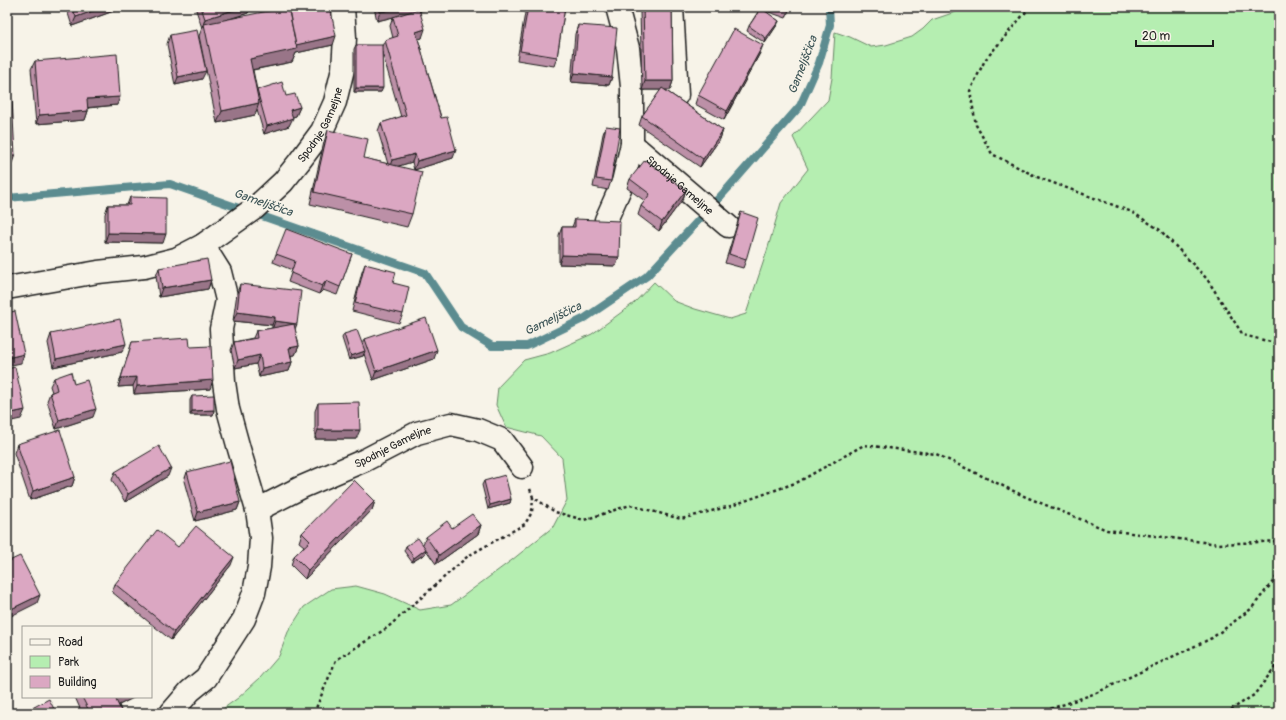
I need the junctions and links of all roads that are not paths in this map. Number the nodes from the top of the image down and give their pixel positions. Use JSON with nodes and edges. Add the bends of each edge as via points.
{"nodes":[{"id":1,"x":343,"y":7,"type":"edge"},
{"id":2,"x":617,"y":7,"type":"edge"},
{"id":3,"x":672,"y":7,"type":"edge"},
{"id":4,"x":677,"y":95,"type":"dead end"},
{"id":5,"x":632,"y":144,"type":"junction"},
{"id":6,"x":606,"y":220,"type":"edge"},
{"id":7,"x":723,"y":222,"type":"dead end"},
{"id":8,"x":203,"y":245,"type":"junction"},
{"id":9,"x":7,"y":288,"type":"edge"},
{"id":10,"x":522,"y":467,"type":"road end"},
{"id":11,"x":257,"y":510,"type":"junction"},
{"id":12,"x":171,"y":713,"type":"edge"}],
"edges":[{"from":1,"to":8,"type":"street","name":"Spodnje Gameljne","via":[[345,38],[342,68],[335,102],[322,131],[283,182],[255,208]]},
{"from":2,"to":5,"type":"street","name":"Spodnje Gameljne","via":[[628,48],[632,87]]},
{"from":3,"to":4,"type":"street"},
{"from":5,"to":6,"type":"street","name":"Spodnje Gameljne","via":[[623,182]]},
{"from":5,"to":7,"type":"street","name":"Spodnje Gameljne"},
{"from":8,"to":9,"type":"street","name":"Spodnje Gameljne","via":[[176,259],[144,267],[98,272]]},
{"from":8,"to":11,"type":"street","via":[[220,272],[227,300],[221,329],[224,382],[228,409]]},
{"from":10,"to":11,"type":"street","name":"Spodnje Gameljne","via":[[502,440],[478,430],[451,424],[417,433]]},
{"from":11,"to":12,"type":"street","via":[[261,538],[259,567],[254,593],[244,619],[206,678],[190,691]]}]}
